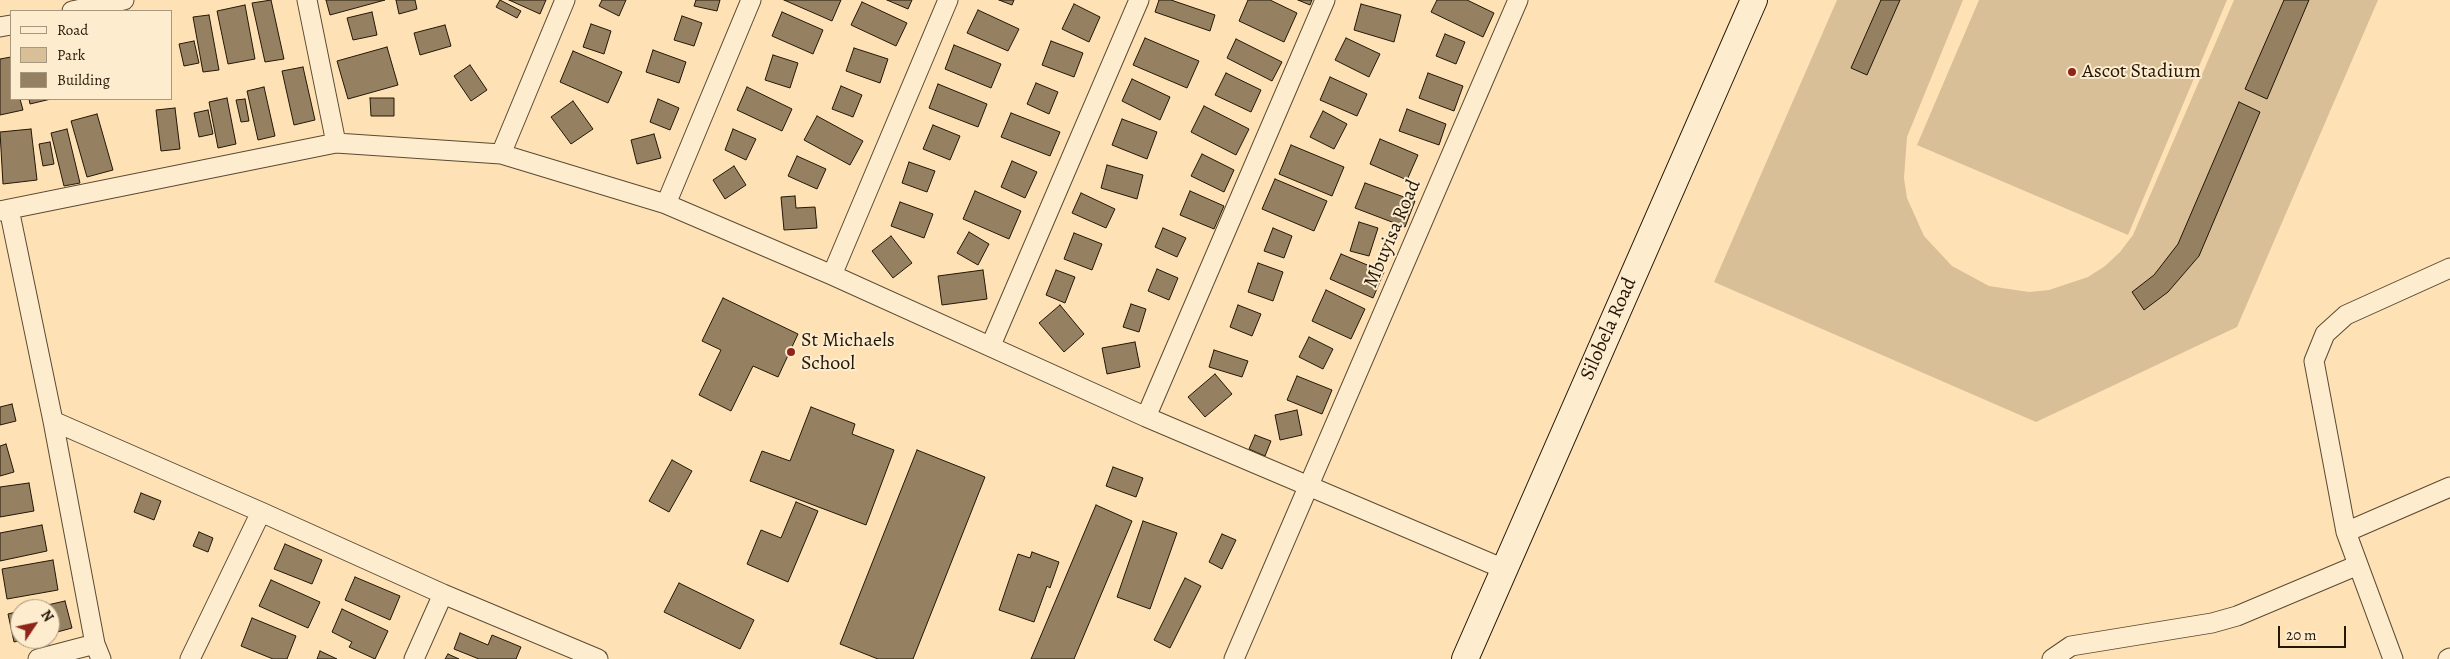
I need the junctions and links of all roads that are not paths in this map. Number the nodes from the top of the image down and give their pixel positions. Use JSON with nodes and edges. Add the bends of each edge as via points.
{"nodes":[{"id":1,"x":124,"y":0,"type":"edge"},
{"id":2,"x":307,"y":0,"type":"edge"},
{"id":3,"x":565,"y":0,"type":"edge"},
{"id":4,"x":751,"y":0,"type":"edge"},
{"id":5,"x":948,"y":0,"type":"edge"},
{"id":6,"x":1138,"y":0,"type":"edge"},
{"id":7,"x":1325,"y":0,"type":"edge"},
{"id":8,"x":1518,"y":0,"type":"edge"},
{"id":9,"x":1754,"y":0,"type":"edge"},
{"id":10,"x":77,"y":10,"type":"edge"},
{"id":11,"x":336,"y":143,"type":"junction"},
{"id":12,"x":501,"y":154,"type":"junction"},
{"id":13,"x":666,"y":204,"type":"junction"},
{"id":14,"x":4,"y":210,"type":"edge"},
{"id":15,"x":2450,"y":268,"type":"edge"},
{"id":16,"x":832,"y":275,"type":"junction"},
{"id":17,"x":991,"y":345,"type":"junction"},
{"id":18,"x":1146,"y":417,"type":"junction"},
{"id":19,"x":53,"y":421,"type":"junction"},
{"id":20,"x":1309,"y":485,"type":"junction"},
{"id":21,"x":2450,"y":488,"type":"edge"},
{"id":22,"x":261,"y":512,"type":"junction"},
{"id":23,"x":2346,"y":532,"type":"junction"},
{"id":24,"x":2358,"y":565,"type":"junction"},
{"id":25,"x":1504,"y":569,"type":"junction"},
{"id":26,"x":443,"y":594,"type":"junction"},
{"id":27,"x":98,"y":652,"type":"edge"},
{"id":28,"x":38,"y":659,"type":"edge"},
{"id":29,"x":190,"y":659,"type":"edge"},
{"id":30,"x":414,"y":659,"type":"edge"},
{"id":31,"x":598,"y":659,"type":"edge"},
{"id":32,"x":1234,"y":659,"type":"edge"},
{"id":33,"x":1465,"y":659,"type":"edge"},
{"id":34,"x":2052,"y":659,"type":"edge"},
{"id":35,"x":2393,"y":659,"type":"edge"}],
"edges":[{"from":1,"to":10,"type":"street"},
{"from":2,"to":11,"type":"street"},
{"from":3,"to":12,"type":"street"},
{"from":4,"to":13,"type":"street"},
{"from":5,"to":16,"type":"street"},
{"from":6,"to":17,"type":"street"},
{"from":7,"to":18,"type":"street"},
{"from":8,"to":20,"type":"street","name":"Mbuyisa Road"},
{"from":9,"to":25,"type":"street","name":"Silobela Road"},
{"from":11,"to":12,"type":"street"},
{"from":11,"to":14,"type":"street"},
{"from":12,"to":13,"type":"street"},
{"from":13,"to":16,"type":"street"},
{"from":14,"to":19,"type":"street"},
{"from":15,"to":23,"type":"street","via":[[2346,315],[2325,334],[2314,361]]},
{"from":16,"to":17,"type":"street"},
{"from":17,"to":18,"type":"street"},
{"from":18,"to":20,"type":"street"},
{"from":19,"to":22,"type":"street"},
{"from":19,"to":27,"type":"street"},
{"from":20,"to":25,"type":"street"},
{"from":20,"to":32,"type":"street","name":"Mbuyisa Road"},
{"from":21,"to":23,"type":"street"},
{"from":22,"to":26,"type":"street"},
{"from":22,"to":29,"type":"street"},
{"from":23,"to":24,"type":"street"},
{"from":24,"to":34,"type":"street","via":[[2212,624],[2071,646]]},
{"from":24,"to":35,"type":"street"},
{"from":25,"to":33,"type":"street","name":"Silobela Road"},
{"from":26,"to":30,"type":"street"},
{"from":26,"to":31,"type":"street"},
{"from":27,"to":28,"type":"street"}]}
